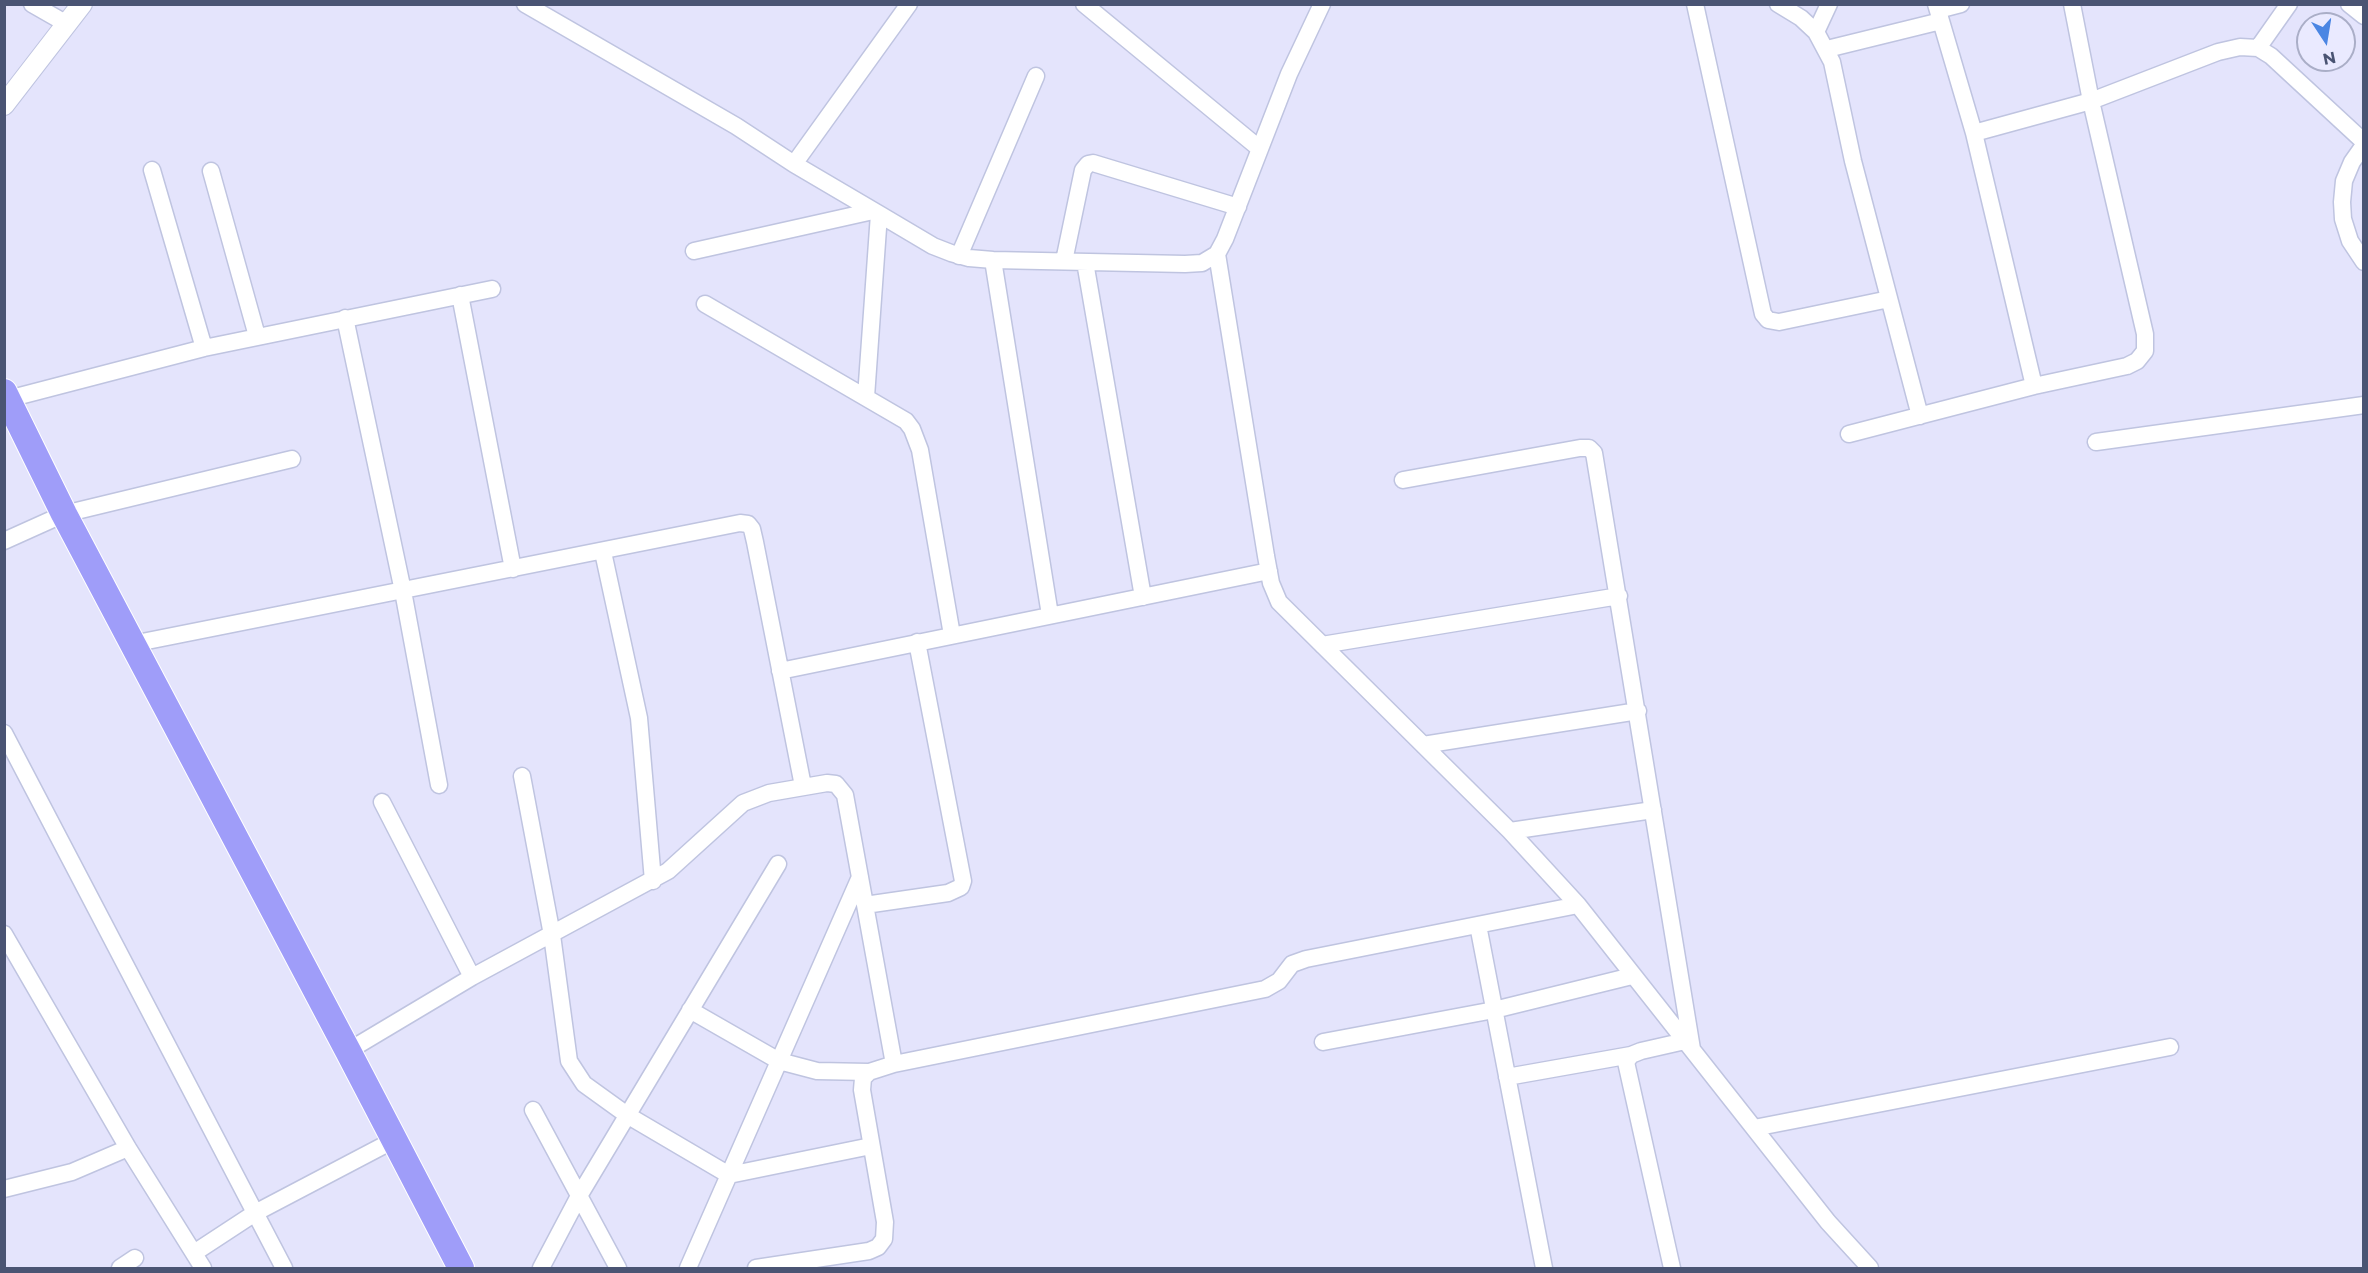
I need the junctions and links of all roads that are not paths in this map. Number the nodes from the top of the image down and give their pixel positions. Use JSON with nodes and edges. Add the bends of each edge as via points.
{"nodes":[{"id":1,"x":32,"y":4,"type":"edge"},
{"id":2,"x":82,"y":4,"type":"edge"},
{"id":3,"x":525,"y":4,"type":"edge"},
{"id":4,"x":909,"y":4,"type":"edge"},
{"id":5,"x":1084,"y":4,"type":"edge"},
{"id":6,"x":1322,"y":4,"type":"edge"},
{"id":7,"x":1695,"y":4,"type":"edge"},
{"id":8,"x":1778,"y":4,"type":"edge"},
{"id":9,"x":1829,"y":4,"type":"edge"},
{"id":10,"x":1961,"y":4,"type":"edge"},
{"id":11,"x":2073,"y":4,"type":"edge"},
{"id":12,"x":2289,"y":4,"type":"edge"},
{"id":13,"x":2349,"y":4,"type":"edge"},
{"id":14,"x":1938,"y":12,"type":"edge"},
{"id":15,"x":2364,"y":16,"type":"edge"},
{"id":16,"x":67,"y":24,"type":"junction"},
{"id":17,"x":1816,"y":32,"type":"junction"},
{"id":18,"x":2258,"y":48,"type":"junction"},
{"id":19,"x":1827,"y":49,"type":"junction"},
{"id":20,"x":1036,"y":76,"type":"dead end"},
{"id":21,"x":2091,"y":101,"type":"junction"},
{"id":22,"x":4,"y":105,"type":"edge"},
{"id":23,"x":1974,"y":134,"type":"junction"},
{"id":24,"x":2364,"y":144,"type":"edge"},
{"id":25,"x":1260,"y":149,"type":"junction"},
{"id":26,"x":794,"y":164,"type":"junction"},
{"id":27,"x":152,"y":170,"type":"dead end"},
{"id":28,"x":211,"y":171,"type":"dead end"},
{"id":29,"x":1238,"y":207,"type":"junction"},
{"id":30,"x":876,"y":212,"type":"junction"},
{"id":31,"x":694,"y":251,"type":"dead end"},
{"id":32,"x":1216,"y":254,"type":"junction"},
{"id":33,"x":960,"y":256,"type":"junction"},
{"id":34,"x":993,"y":260,"type":"junction"},
{"id":35,"x":1064,"y":261,"type":"junction"},
{"id":36,"x":1085,"y":262,"type":"junction"},
{"id":37,"x":2364,"y":262,"type":"edge"},
{"id":38,"x":492,"y":289,"type":"dead end"},
{"id":39,"x":460,"y":295,"type":"junction"},
{"id":40,"x":1889,"y":299,"type":"junction"},
{"id":41,"x":705,"y":304,"type":"dead end"},
{"id":42,"x":345,"y":318,"type":"junction"},
{"id":43,"x":257,"y":336,"type":"junction"},
{"id":44,"x":204,"y":348,"type":"junction"},
{"id":45,"x":2034,"y":386,"type":"junction"},
{"id":46,"x":6,"y":395,"type":"edge"},
{"id":47,"x":866,"y":397,"type":"junction"},
{"id":48,"x":2364,"y":405,"type":"edge"},
{"id":49,"x":1920,"y":416,"type":"junction"},
{"id":50,"x":1849,"y":434,"type":"dead end"},
{"id":51,"x":2096,"y":442,"type":"dead end"},
{"id":52,"x":292,"y":459,"type":"dead end"},
{"id":53,"x":1403,"y":480,"type":"dead end"},
{"id":54,"x":64,"y":514,"type":"junction"},
{"id":55,"x":4,"y":541,"type":"edge"},
{"id":56,"x":603,"y":552,"type":"junction"},
{"id":57,"x":513,"y":569,"type":"junction"},
{"id":58,"x":1269,"y":571,"type":"junction"},
{"id":59,"x":403,"y":591,"type":"junction"},
{"id":60,"x":1619,"y":596,"type":"junction"},
{"id":61,"x":1143,"y":597,"type":"junction"},
{"id":62,"x":1050,"y":615,"type":"junction"},
{"id":63,"x":952,"y":635,"type":"junction"},
{"id":64,"x":917,"y":642,"type":"junction"},
{"id":65,"x":132,"y":644,"type":"junction"},
{"id":66,"x":1322,"y":645,"type":"junction"},
{"id":67,"x":780,"y":670,"type":"junction"},
{"id":68,"x":1638,"y":711,"type":"junction"},
{"id":69,"x":4,"y":733,"type":"edge"},
{"id":70,"x":1423,"y":745,"type":"junction"},
{"id":71,"x":522,"y":776,"type":"dead end"},
{"id":72,"x":439,"y":785,"type":"dead end"},
{"id":73,"x":803,"y":786,"type":"junction"},
{"id":74,"x":382,"y":802,"type":"dead end"},
{"id":75,"x":1653,"y":810,"type":"junction"},
{"id":76,"x":1510,"y":831,"type":"junction"},
{"id":77,"x":778,"y":864,"type":"dead end"},
{"id":78,"x":860,"y":877,"type":"junction"},
{"id":79,"x":653,"y":880,"type":"junction"},
{"id":80,"x":865,"y":905,"type":"junction"},
{"id":81,"x":1578,"y":905,"type":"junction"},
{"id":82,"x":1478,"y":925,"type":"junction"},
{"id":83,"x":4,"y":933,"type":"edge"},
{"id":84,"x":552,"y":935,"type":"junction"},
{"id":85,"x":1632,"y":976,"type":"junction"},
{"id":86,"x":472,"y":977,"type":"junction"},
{"id":87,"x":690,"y":1010,"type":"junction"},
{"id":88,"x":1494,"y":1010,"type":"junction"},
{"id":89,"x":1323,"y":1042,"type":"dead end"},
{"id":90,"x":1689,"y":1045,"type":"junction"},
{"id":91,"x":2170,"y":1047,"type":"dead end"},
{"id":92,"x":348,"y":1050,"type":"junction"},
{"id":93,"x":1631,"y":1055,"type":"junction"},
{"id":94,"x":779,"y":1061,"type":"junction"},
{"id":95,"x":894,"y":1064,"type":"junction"},
{"id":96,"x":869,"y":1072,"type":"junction"},
{"id":97,"x":1507,"y":1077,"type":"junction"},
{"id":98,"x":533,"y":1110,"type":"dead end"},
{"id":99,"x":627,"y":1115,"type":"junction"},
{"id":100,"x":1754,"y":1128,"type":"junction"},
{"id":101,"x":394,"y":1140,"type":"junction"},
{"id":102,"x":871,"y":1146,"type":"junction"},
{"id":103,"x":128,"y":1148,"type":"junction"},
{"id":104,"x":729,"y":1175,"type":"junction"},
{"id":105,"x":4,"y":1189,"type":"edge"},
{"id":106,"x":579,"y":1196,"type":"junction"},
{"id":107,"x":255,"y":1213,"type":"junction"},
{"id":108,"x":194,"y":1253,"type":"junction"},
{"id":109,"x":135,"y":1258,"type":"dead end"},
{"id":110,"x":844,"y":1262,"type":"edge"},
{"id":111,"x":763,"y":1268,"type":"edge"},
{"id":112,"x":120,"y":1269,"type":"edge"},
{"id":113,"x":203,"y":1269,"type":"edge"},
{"id":114,"x":284,"y":1269,"type":"edge"},
{"id":115,"x":461,"y":1269,"type":"edge"},
{"id":116,"x":541,"y":1269,"type":"edge"},
{"id":117,"x":618,"y":1269,"type":"edge"},
{"id":118,"x":688,"y":1269,"type":"edge"},
{"id":119,"x":1544,"y":1269,"type":"edge"},
{"id":120,"x":1672,"y":1269,"type":"edge"},
{"id":121,"x":1870,"y":1269,"type":"edge"}],
"edges":[{"from":1,"to":16,"type":"street"},
{"from":2,"to":16,"type":"street"},
{"from":3,"to":26,"type":"street","via":[[736,126]]},
{"from":4,"to":26,"type":"street"},
{"from":5,"to":25,"type":"street"},
{"from":6,"to":25,"type":"street"},
{"from":7,"to":40,"type":"street","via":[[1763,314],[1768,320],[1779,322]]},
{"from":8,"to":17,"type":"street"},
{"from":9,"to":17,"type":"street"},
{"from":10,"to":14,"type":"street"},
{"from":11,"to":21,"type":"street"},
{"from":12,"to":18,"type":"street"},
{"from":13,"to":15,"type":"street"},
{"from":14,"to":19,"type":"street"},
{"from":14,"to":23,"type":"street"},
{"from":16,"to":22,"type":"street"},
{"from":17,"to":19,"type":"street"},
{"from":18,"to":21,"type":"street","via":[[2218,52]]},
{"from":18,"to":24,"type":"street"},
{"from":19,"to":40,"type":"street"},
{"from":20,"to":33,"type":"street"},
{"from":21,"to":23,"type":"street"},
{"from":21,"to":45,"type":"street","via":[[2145,334],[2145,351],[2138,361],[2127,366]]},
{"from":23,"to":45,"type":"street"},
{"from":24,"to":37,"type":"street","via":[[2348,172],[2342,201],[2350,241]]},
{"from":25,"to":29,"type":"street"},
{"from":26,"to":30,"type":"street"},
{"from":27,"to":44,"type":"street"},
{"from":28,"to":43,"type":"street"},
{"from":29,"to":32,"type":"street"},
{"from":29,"to":35,"type":"street","via":[[1088,164],[1083,170]]},
{"from":30,"to":31,"type":"street"},
{"from":30,"to":33,"type":"street","via":[[933,246]]},
{"from":30,"to":47,"type":"street"},
{"from":32,"to":36,"type":"street","via":[[1202,263]]},
{"from":32,"to":58,"type":"street"},
{"from":33,"to":34,"type":"street"},
{"from":34,"to":35,"type":"street"},
{"from":34,"to":62,"type":"street"},
{"from":35,"to":36,"type":"street"},
{"from":36,"to":61,"type":"street"},
{"from":38,"to":39,"type":"street"},
{"from":39,"to":42,"type":"street"},
{"from":39,"to":57,"type":"street"},
{"from":40,"to":49,"type":"street"},
{"from":41,"to":47,"type":"street"},
{"from":42,"to":43,"type":"street"},
{"from":42,"to":59,"type":"street"},
{"from":43,"to":44,"type":"street"},
{"from":44,"to":46,"type":"street"},
{"from":45,"to":49,"type":"street"},
{"from":46,"to":54,"type":"main road"},
{"from":47,"to":63,"type":"street","via":[[906,421],[917,441]]},
{"from":48,"to":51,"type":"street"},
{"from":49,"to":50,"type":"street"},
{"from":52,"to":54,"type":"street"},
{"from":53,"to":60,"type":"street","via":[[1589,448],[1597,460]]},
{"from":54,"to":55,"type":"street"},
{"from":54,"to":65,"type":"main road"},
{"from":56,"to":57,"type":"street"},
{"from":56,"to":67,"type":"street","via":[[748,524]]},
{"from":56,"to":79,"type":"street","via":[[639,718]]},
{"from":57,"to":59,"type":"street"},
{"from":58,"to":61,"type":"street"},
{"from":58,"to":66,"type":"street","via":[[1279,603]]},
{"from":59,"to":65,"type":"street"},
{"from":59,"to":72,"type":"street"},
{"from":60,"to":66,"type":"street"},
{"from":60,"to":68,"type":"street"},
{"from":61,"to":62,"type":"street"},
{"from":62,"to":63,"type":"street"},
{"from":63,"to":64,"type":"street"},
{"from":64,"to":67,"type":"street"},
{"from":64,"to":80,"type":"street","via":[[963,881],[955,891]]},
{"from":65,"to":92,"type":"main road"},
{"from":66,"to":70,"type":"street"},
{"from":67,"to":73,"type":"street"},
{"from":68,"to":70,"type":"street"},
{"from":68,"to":75,"type":"street"},
{"from":69,"to":107,"type":"street"},
{"from":70,"to":76,"type":"street"},
{"from":71,"to":84,"type":"street"},
{"from":73,"to":78,"type":"street","via":[[827,783],[842,789]]},
{"from":73,"to":79,"type":"street","via":[[742,803],[681,861]]},
{"from":74,"to":86,"type":"street"},
{"from":75,"to":76,"type":"street"},
{"from":75,"to":90,"type":"street"},
{"from":76,"to":81,"type":"street"},
{"from":77,"to":87,"type":"street"},
{"from":78,"to":80,"type":"street"},
{"from":78,"to":94,"type":"street"},
{"from":79,"to":84,"type":"street"},
{"from":80,"to":95,"type":"street"},
{"from":81,"to":82,"type":"street"},
{"from":81,"to":85,"type":"street"},
{"from":82,"to":88,"type":"street"},
{"from":82,"to":95,"type":"street","via":[[1306,959],[1292,964],[1279,981],[1265,989]]},
{"from":83,"to":103,"type":"street"},
{"from":84,"to":86,"type":"street"},
{"from":84,"to":99,"type":"street","via":[[569,1061],[584,1084]]},
{"from":85,"to":88,"type":"street"},
{"from":85,"to":90,"type":"street"},
{"from":86,"to":92,"type":"street"},
{"from":87,"to":94,"type":"street"},
{"from":87,"to":99,"type":"street"},
{"from":88,"to":89,"type":"street"},
{"from":88,"to":97,"type":"street"},
{"from":90,"to":93,"type":"street"},
{"from":90,"to":100,"type":"street"},
{"from":91,"to":100,"type":"street"},
{"from":92,"to":101,"type":"main road"},
{"from":93,"to":97,"type":"street"},
{"from":93,"to":120,"type":"street","via":[[1626,1062],[1627,1070]]},
{"from":94,"to":96,"type":"street","via":[[817,1071]]},
{"from":94,"to":104,"type":"street"},
{"from":95,"to":96,"type":"street"},
{"from":96,"to":102,"type":"street","via":[[863,1078],[861,1090]]},
{"from":97,"to":119,"type":"street"},
{"from":98,"to":106,"type":"street"},
{"from":99,"to":104,"type":"street"},
{"from":99,"to":106,"type":"street"},
{"from":100,"to":121,"type":"street"},
{"from":101,"to":107,"type":"street"},
{"from":101,"to":115,"type":"main road"},
{"from":102,"to":104,"type":"street"},
{"from":102,"to":110,"type":"street","via":[[885,1222],[884,1239],[878,1247]]},
{"from":103,"to":105,"type":"street","via":[[72,1172]]},
{"from":103,"to":108,"type":"street"},
{"from":104,"to":118,"type":"street"},
{"from":106,"to":116,"type":"street"},
{"from":106,"to":117,"type":"street"},
{"from":107,"to":108,"type":"street"},
{"from":107,"to":114,"type":"street"},
{"from":108,"to":113,"type":"street"},
{"from":109,"to":112,"type":"street"},
{"from":110,"to":111,"type":"street"}]}
